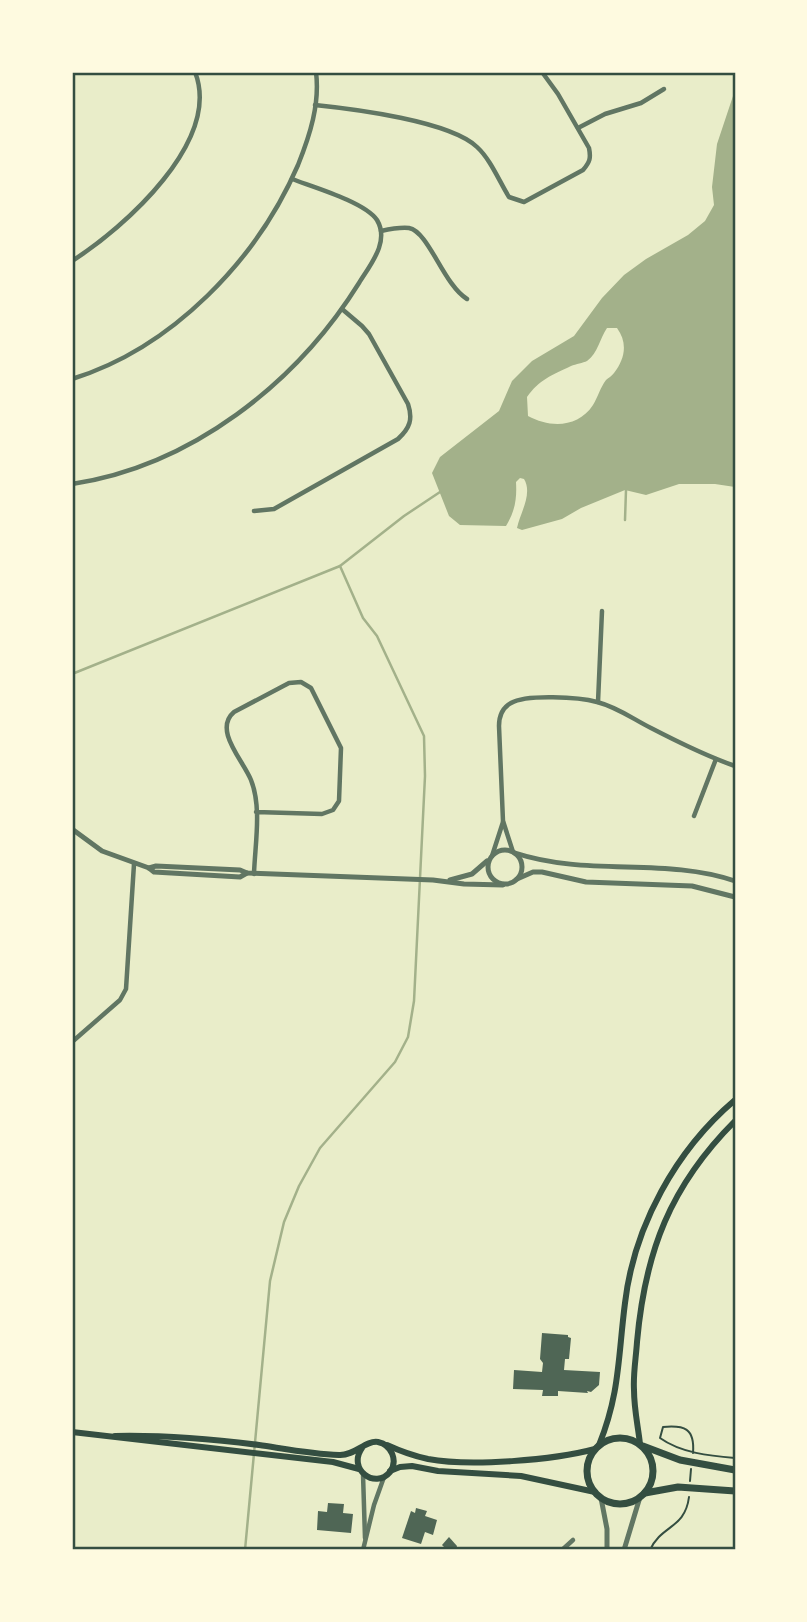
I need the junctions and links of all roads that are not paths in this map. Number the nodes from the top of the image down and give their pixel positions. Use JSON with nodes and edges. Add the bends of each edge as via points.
{"nodes":[{"id":1,"x":195,"y":72,"type":"edge"},
{"id":2,"x":316,"y":72,"type":"edge"},
{"id":3,"x":542,"y":72,"type":"edge"},
{"id":4,"x":664,"y":89,"type":"dead end"},
{"id":5,"x":315,"y":105,"type":"junction"},
{"id":6,"x":578,"y":128,"type":"junction"},
{"id":7,"x":292,"y":179,"type":"junction"},
{"id":8,"x":381,"y":231,"type":"junction"},
{"id":9,"x":72,"y":261,"type":"edge"},
{"id":10,"x":467,"y":299,"type":"dead end"},
{"id":11,"x":342,"y":309,"type":"junction"},
{"id":12,"x":72,"y":379,"type":"edge"},
{"id":13,"x":72,"y":484,"type":"edge"},
{"id":14,"x":254,"y":512,"type":"dead end"},
{"id":15,"x":602,"y":611,"type":"dead end"},
{"id":16,"x":598,"y":702,"type":"junction"},
{"id":17,"x":716,"y":759,"type":"junction"},
{"id":18,"x":735,"y":766,"type":"edge"},
{"id":19,"x":256,"y":812,"type":"junction"},
{"id":20,"x":694,"y":816,"type":"dead end"},
{"id":21,"x":503,"y":821,"type":"junction"},
{"id":22,"x":72,"y":829,"type":"edge"},
{"id":23,"x":514,"y":852,"type":"junction"},
{"id":24,"x":491,"y":857,"type":"junction"},
{"id":25,"x":134,"y":864,"type":"junction"},
{"id":26,"x":251,"y":874,"type":"junction"},
{"id":27,"x":517,"y":879,"type":"junction"},
{"id":28,"x":447,"y":881,"type":"junction"},
{"id":29,"x":735,"y":881,"type":"edge"},
{"id":30,"x":503,"y":885,"type":"junction"},
{"id":31,"x":735,"y":897,"type":"edge"},
{"id":32,"x":72,"y":1042,"type":"edge"},
{"id":33,"x":735,"y":1100,"type":"edge"},
{"id":34,"x":734,"y":1122,"type":"edge"},
{"id":35,"x":72,"y":1432,"type":"edge"},
{"id":36,"x":115,"y":1436,"type":"junction"},
{"id":37,"x":384,"y":1444,"type":"junction"},
{"id":38,"x":641,"y":1445,"type":"junction"},
{"id":39,"x":597,"y":1447,"type":"junction"},
{"id":40,"x":362,"y":1448,"type":"junction"},
{"id":41,"x":276,"y":1453,"type":"junction"},
{"id":42,"x":735,"y":1470,"type":"edge"},
{"id":43,"x":361,"y":1472,"type":"junction"},
{"id":44,"x":387,"y":1474,"type":"junction"},
{"id":45,"x":735,"y":1491,"type":"edge"},
{"id":46,"x":598,"y":1495,"type":"junction"},
{"id":47,"x":642,"y":1495,"type":"junction"},
{"id":48,"x":573,"y":1540,"type":"dead end"},
{"id":49,"x":365,"y":1542,"type":"junction"},
{"id":50,"x":363,"y":1550,"type":"edge"},
{"id":51,"x":562,"y":1550,"type":"edge"},
{"id":52,"x":607,"y":1550,"type":"edge"},
{"id":53,"x":624,"y":1550,"type":"edge"}],
"edges":[{"from":1,"to":9,"type":"street","via":[[201,88],[198,120],[173,166],[133,214]]},
{"from":2,"to":5,"type":"street"},
{"from":3,"to":6,"type":"street"},
{"from":4,"to":6,"type":"street"},
{"from":5,"to":6,"type":"street","via":[[364,110],[454,132],[479,149],[509,197],[519,202],[589,164],[589,148]]},
{"from":5,"to":7,"type":"street","via":[[308,140]]},
{"from":7,"to":8,"type":"street","via":[[362,207]]},
{"from":7,"to":12,"type":"street","via":[[265,227],[203,299],[129,355]]},
{"from":8,"to":10,"type":"street","via":[[409,228],[422,235],[450,284]]},
{"from":8,"to":11,"type":"street","via":[[378,253]]},
{"from":11,"to":13,"type":"street","via":[[278,380],[224,425],[146,464]]},
{"from":11,"to":14,"type":"street","via":[[369,334],[408,404],[410,423],[398,439],[274,509]]},
{"from":15,"to":16,"type":"street"},
{"from":16,"to":17,"type":"street"},
{"from":16,"to":21,"type":"street","via":[[524,699],[503,709],[499,726]]},
{"from":17,"to":18,"type":"street"},
{"from":17,"to":20,"type":"street"},
{"from":19,"to":19,"type":"street","via":[[251,780],[225,725],[234,712],[289,683],[301,682],[311,688],[341,748],[339,801],[333,810],[322,814]]},
{"from":19,"to":26,"type":"street"},
{"from":21,"to":23,"type":"street"},
{"from":21,"to":24,"type":"street"},
{"from":22,"to":25,"type":"street","via":[[102,851]]},
{"from":23,"to":24,"type":"street","via":[[499,851]]},
{"from":23,"to":27,"type":"street","via":[[522,869]]},
{"from":23,"to":29,"type":"street","via":[[549,863],[685,870]]},
{"from":24,"to":28,"type":"street","via":[[472,873]]},
{"from":24,"to":30,"type":"street","via":[[489,875]]},
{"from":25,"to":26,"type":"street"},
{"from":25,"to":32,"type":"street","via":[[126,989],[120,1000]]},
{"from":26,"to":28,"type":"street"},
{"from":27,"to":30,"type":"street"},
{"from":27,"to":31,"type":"street","via":[[542,872],[586,882],[692,886]]},
{"from":28,"to":30,"type":"street"},
{"from":33,"to":39,"type":"main road","via":[[681,1159],[641,1237],[625,1303],[617,1387]]},
{"from":34,"to":38,"type":"main road","via":[[688,1178],[671,1207],[647,1270],[634,1389]]},
{"from":35,"to":36,"type":"main road"},
{"from":36,"to":41,"type":"main road"},
{"from":36,"to":41,"type":"main road","via":[[236,1443]]},
{"from":37,"to":39,"type":"main road","via":[[430,1460],[468,1461],[548,1458]]},
{"from":37,"to":40,"type":"main road","via":[[372,1442]]},
{"from":37,"to":44,"type":"main road","via":[[394,1460]]},
{"from":38,"to":39,"type":"main road","via":[[621,1438]]},
{"from":38,"to":42,"type":"main road","via":[[680,1460]]},
{"from":38,"to":47,"type":"main road","via":[[653,1469]]},
{"from":39,"to":46,"type":"main road","via":[[587,1471]]},
{"from":40,"to":41,"type":"main road","via":[[343,1455]]},
{"from":40,"to":43,"type":"main road","via":[[357,1458]]},
{"from":41,"to":43,"type":"main road","via":[[333,1462]]},
{"from":43,"to":44,"type":"main road","via":[[373,1479]]},
{"from":43,"to":49,"type":"street"},
{"from":44,"to":46,"type":"main road","via":[[412,1466],[521,1476]]},
{"from":44,"to":49,"type":"street"},
{"from":45,"to":47,"type":"main road","via":[[678,1487]]},
{"from":46,"to":47,"type":"main road","via":[[621,1504]]},
{"from":46,"to":52,"type":"street"},
{"from":47,"to":53,"type":"street"},
{"from":48,"to":51,"type":"street"},
{"from":49,"to":50,"type":"street"}]}
